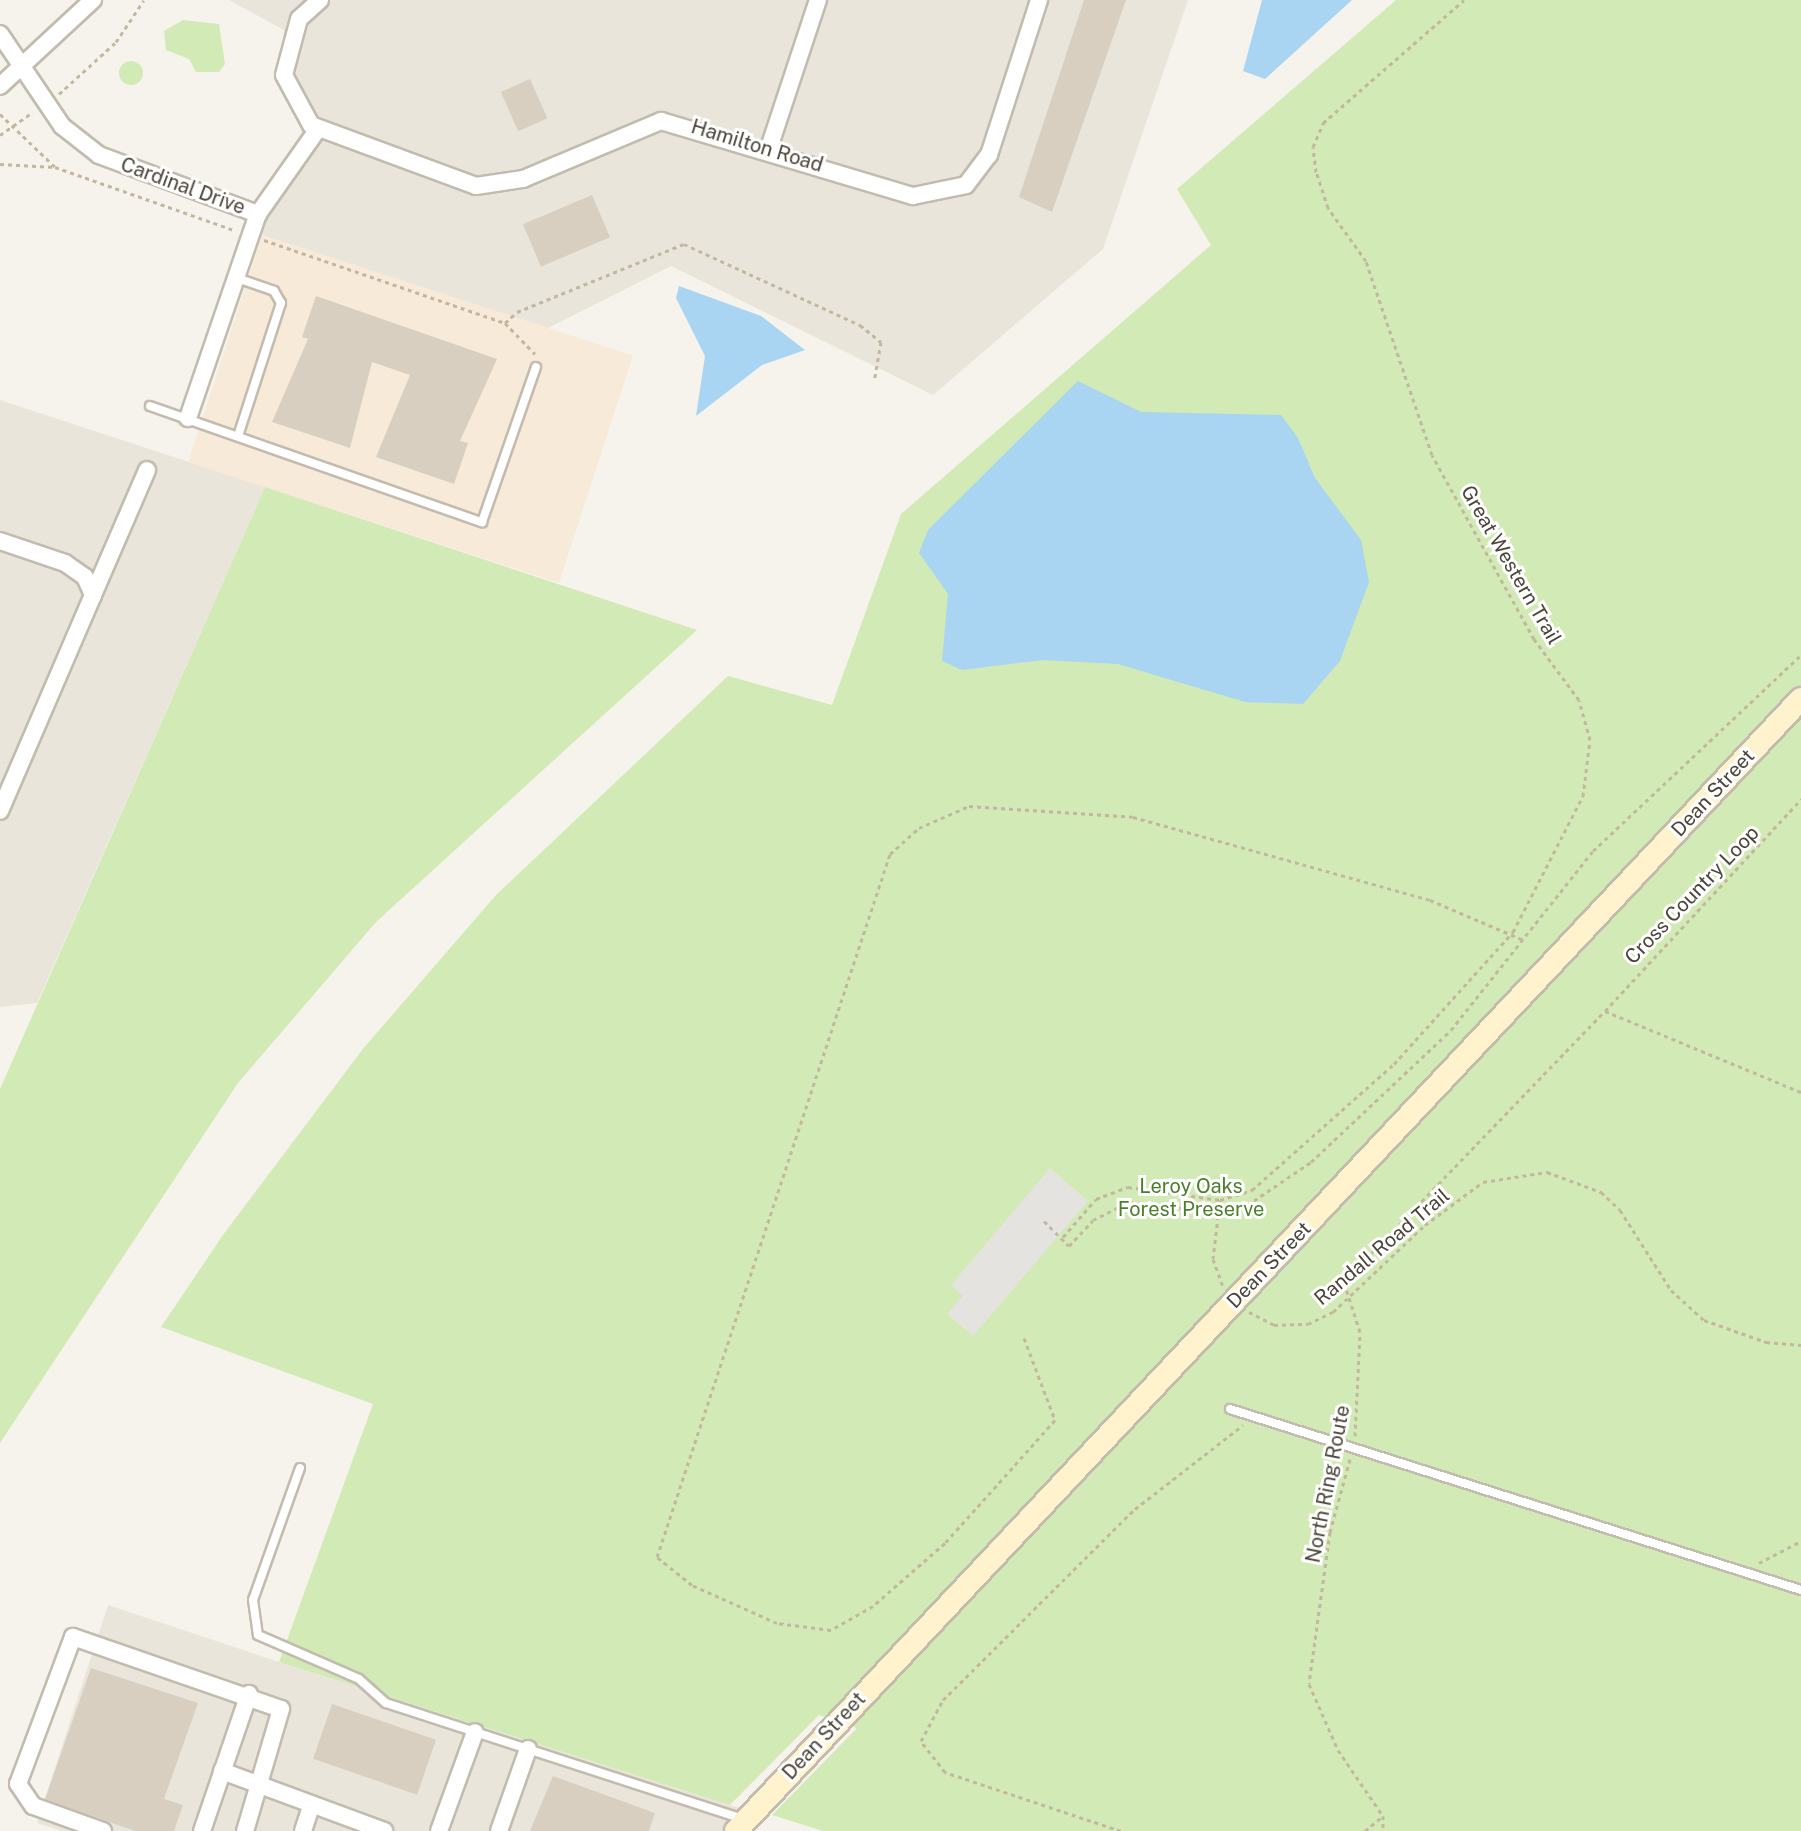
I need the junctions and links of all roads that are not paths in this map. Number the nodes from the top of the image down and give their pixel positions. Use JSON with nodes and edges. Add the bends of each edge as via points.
{"nodes":[{"id":1,"x":93,"y":0,"type":"edge"},
{"id":2,"x":320,"y":0,"type":"edge"},
{"id":3,"x":818,"y":0,"type":"edge"},
{"id":4,"x":1039,"y":0,"type":"edge"},
{"id":5,"x":0,"y":34,"type":"edge"},
{"id":6,"x":24,"y":70,"type":"junction"},
{"id":7,"x":0,"y":86,"type":"edge"},
{"id":8,"x":318,"y":129,"type":"junction"},
{"id":9,"x":769,"y":148,"type":"junction"},
{"id":10,"x":258,"y":214,"type":"junction"},
{"id":11,"x":236,"y":277,"type":"junction"},
{"id":12,"x":536,"y":367,"type":"road end"},
{"id":13,"x":150,"y":406,"type":"dead end"},
{"id":14,"x":188,"y":418,"type":"junction"},
{"id":15,"x":238,"y":436,"type":"junction"},
{"id":16,"x":147,"y":470,"type":"dead end"},
{"id":17,"x":0,"y":541,"type":"edge"},
{"id":18,"x":93,"y":595,"type":"junction"},
{"id":19,"x":1801,"y":699,"type":"edge"},
{"id":20,"x":0,"y":811,"type":"edge"},
{"id":21,"x":1230,"y":1409,"type":"dead end"},
{"id":22,"x":300,"y":1468,"type":"dead end"},
{"id":23,"x":1801,"y":1590,"type":"edge"},
{"id":24,"x":249,"y":1694,"type":"junction"},
{"id":25,"x":475,"y":1732,"type":"junction"},
{"id":26,"x":528,"y":1749,"type":"junction"},
{"id":27,"x":222,"y":1771,"type":"junction"},
{"id":28,"x":261,"y":1785,"type":"junction"},
{"id":29,"x":312,"y":1804,"type":"junction"},
{"id":30,"x":741,"y":1826,"type":"edge"},
{"id":31,"x":103,"y":1831,"type":"edge"},
{"id":32,"x":202,"y":1831,"type":"edge"},
{"id":33,"x":245,"y":1831,"type":"edge"},
{"id":34,"x":303,"y":1831,"type":"edge"},
{"id":35,"x":384,"y":1831,"type":"edge"},
{"id":36,"x":439,"y":1831,"type":"edge"},
{"id":37,"x":499,"y":1831,"type":"edge"}],
"edges":[{"from":1,"to":6,"type":"street"},
{"from":2,"to":8,"type":"street","via":[[299,19],[284,75]]},
{"from":3,"to":9,"type":"street"},
{"from":4,"to":9,"type":"street","name":"Hamilton Road","via":[[989,155],[966,185],[913,196]]},
{"from":5,"to":6,"type":"street","name":"Cardinal Drive"},
{"from":6,"to":7,"type":"street"},
{"from":6,"to":10,"type":"street","name":"Cardinal Drive","via":[[62,126],[99,155]]},
{"from":8,"to":9,"type":"street","name":"Hamilton Road","via":[[476,186],[523,179],[661,121]]},
{"from":8,"to":10,"type":"street"},
{"from":10,"to":11,"type":"street","name":"Cardinal Drive"},
{"from":11,"to":14,"type":"street","name":"Cardinal Drive"},
{"from":11,"to":15,"type":"lane","via":[[274,291],[281,303]]},
{"from":12,"to":15,"type":"lane","via":[[482,522]]},
{"from":13,"to":14,"type":"lane"},
{"from":14,"to":15,"type":"lane"},
{"from":16,"to":18,"type":"street"},
{"from":17,"to":18,"type":"street","via":[[65,563],[85,577]]},
{"from":18,"to":20,"type":"street"},
{"from":19,"to":30,"type":"street","name":"Dean Street"},
{"from":21,"to":23,"type":"lane"},
{"from":22,"to":25,"type":"lane","via":[[253,1600],[258,1635],[359,1679],[386,1703]]},
{"from":24,"to":27,"type":"street"},
{"from":24,"to":28,"type":"street","via":[[281,1709]]},
{"from":24,"to":31,"type":"street","via":[[73,1637],[18,1784],[33,1806]]},
{"from":25,"to":26,"type":"lane"},
{"from":25,"to":36,"type":"street"},
{"from":26,"to":30,"type":"lane"},
{"from":26,"to":37,"type":"street"},
{"from":27,"to":28,"type":"street"},
{"from":27,"to":32,"type":"street"},
{"from":28,"to":29,"type":"street"},
{"from":28,"to":33,"type":"street"},
{"from":29,"to":34,"type":"street"},
{"from":29,"to":35,"type":"street"}]}
